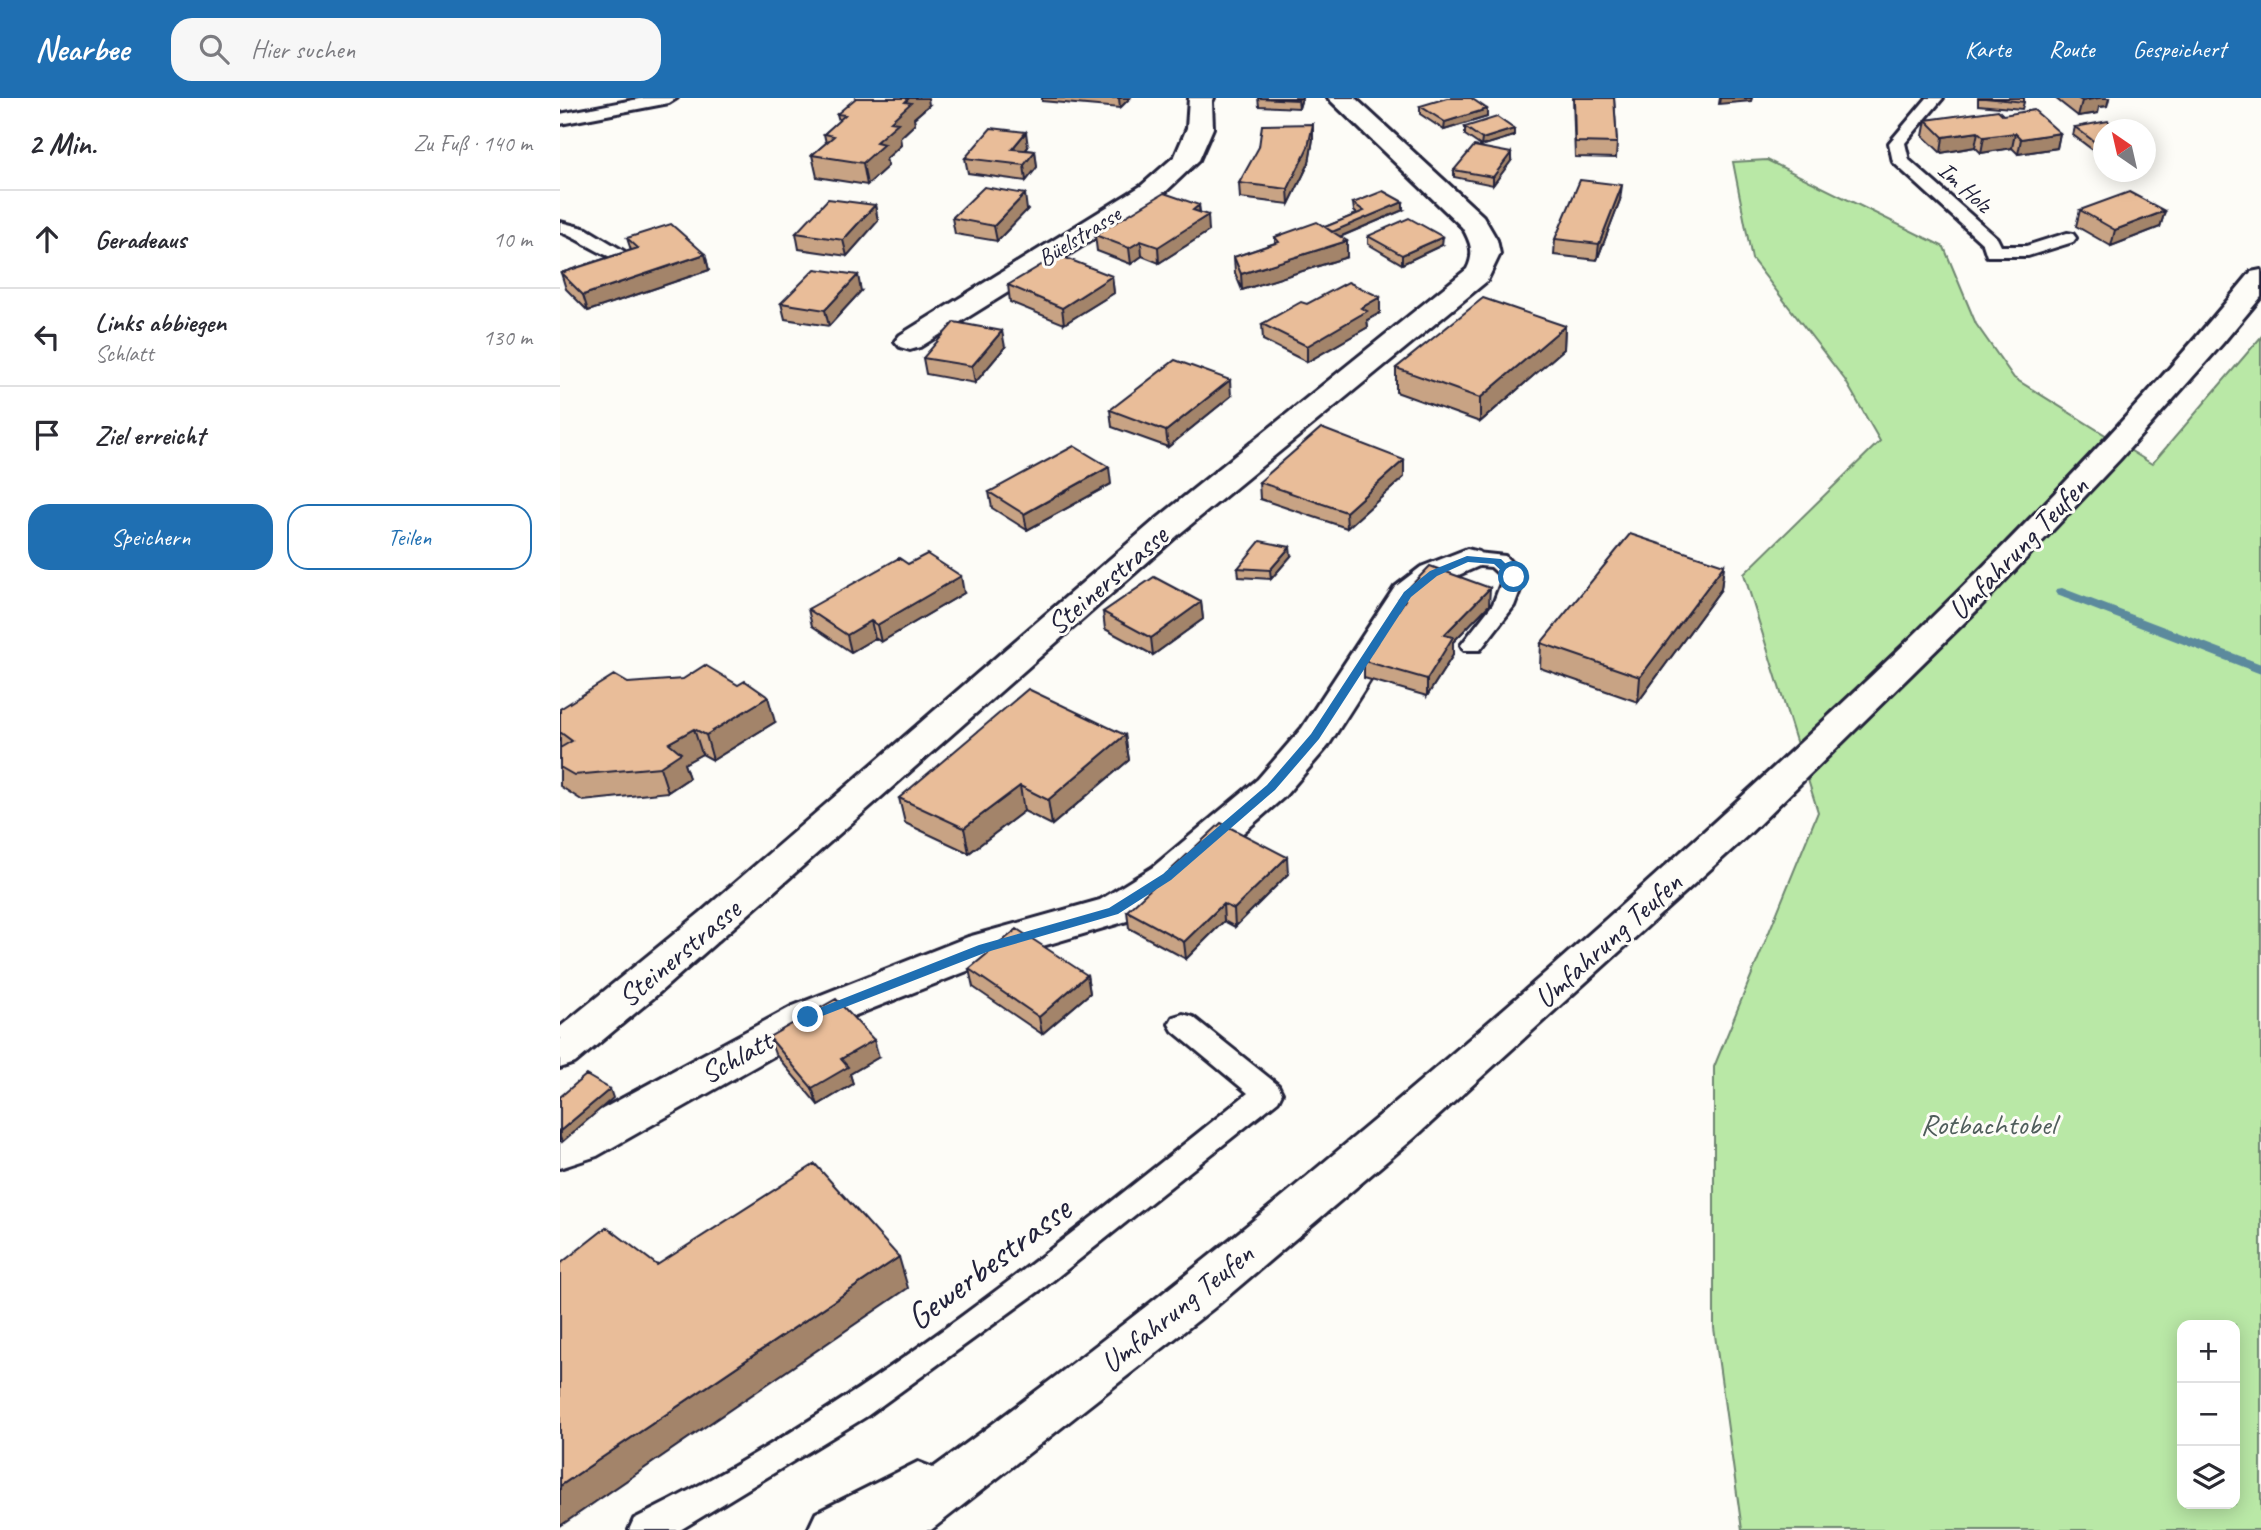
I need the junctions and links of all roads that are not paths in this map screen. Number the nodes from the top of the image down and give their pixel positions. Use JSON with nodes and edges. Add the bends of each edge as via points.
{"nodes":[{"id":1,"x":669,"y":98,"type":"edge"},
{"id":2,"x":1202,"y":98,"type":"edge"},
{"id":3,"x":1339,"y":98,"type":"edge"},
{"id":4,"x":1935,"y":98,"type":"edge"},
{"id":5,"x":560,"y":119,"type":"edge"},
{"id":6,"x":560,"y":227,"type":"edge"},
{"id":7,"x":2067,"y":238,"type":"dead end"},
{"id":8,"x":623,"y":256,"type":"edge"},
{"id":9,"x":2261,"y":278,"type":"edge"},
{"id":10,"x":910,"y":341,"type":"dead end"},
{"id":11,"x":1467,"y":559,"type":"joint"},
{"id":12,"x":1472,"y":645,"type":"dead end"},
{"id":13,"x":1183,"y":1024,"type":"dead end"},
{"id":14,"x":560,"y":1051,"type":"edge"},
{"id":15,"x":560,"y":1150,"type":"edge"},
{"id":16,"x":1031,"y":1427,"type":"junction"},
{"id":17,"x":646,"y":1530,"type":"edge"},
{"id":18,"x":834,"y":1530,"type":"edge"},
{"id":19,"x":890,"y":1530,"type":"edge"}],
"edges":[{"from":1,"to":5,"type":"lane"},
{"from":2,"to":10,"type":"street","name":"Büelstrasse","via":[[1200,128],[1186,160],[1150,192]]},
{"from":3,"to":14,"type":"street","name":"Steinerstrasse","via":[[1473,222],[1488,255],[1483,268],[1469,284],[1164,529],[760,886]]},
{"from":4,"to":7,"type":"lane","name":"Im Holz","via":[[1897,143],[1901,162],[1991,242],[1993,252],[2028,251]]},
{"from":6,"to":8,"type":"lane"},
{"from":9,"to":16,"type":"street","name":"Umfahrung Teufen","via":[[2106,456],[1806,760],[1592,956],[1351,1165]]},
{"from":11,"to":12,"type":"lane","via":[[1497,561],[1514,577],[1503,606]]},
{"from":11,"to":15,"type":"street","name":"Schlatt","via":[[1433,574],[1407,595],[1315,737],[1271,788],[1167,877],[1113,911],[983,948],[808,1017],[581,1143]]},
{"from":13,"to":17,"type":"lane","name":"Gewerbestrasse","via":[[1268,1093],[1011,1296],[879,1393],[685,1512]]},
{"from":16,"to":18,"type":"street"},
{"from":16,"to":19,"type":"street","name":"Umfahrung Teufen"}]}
